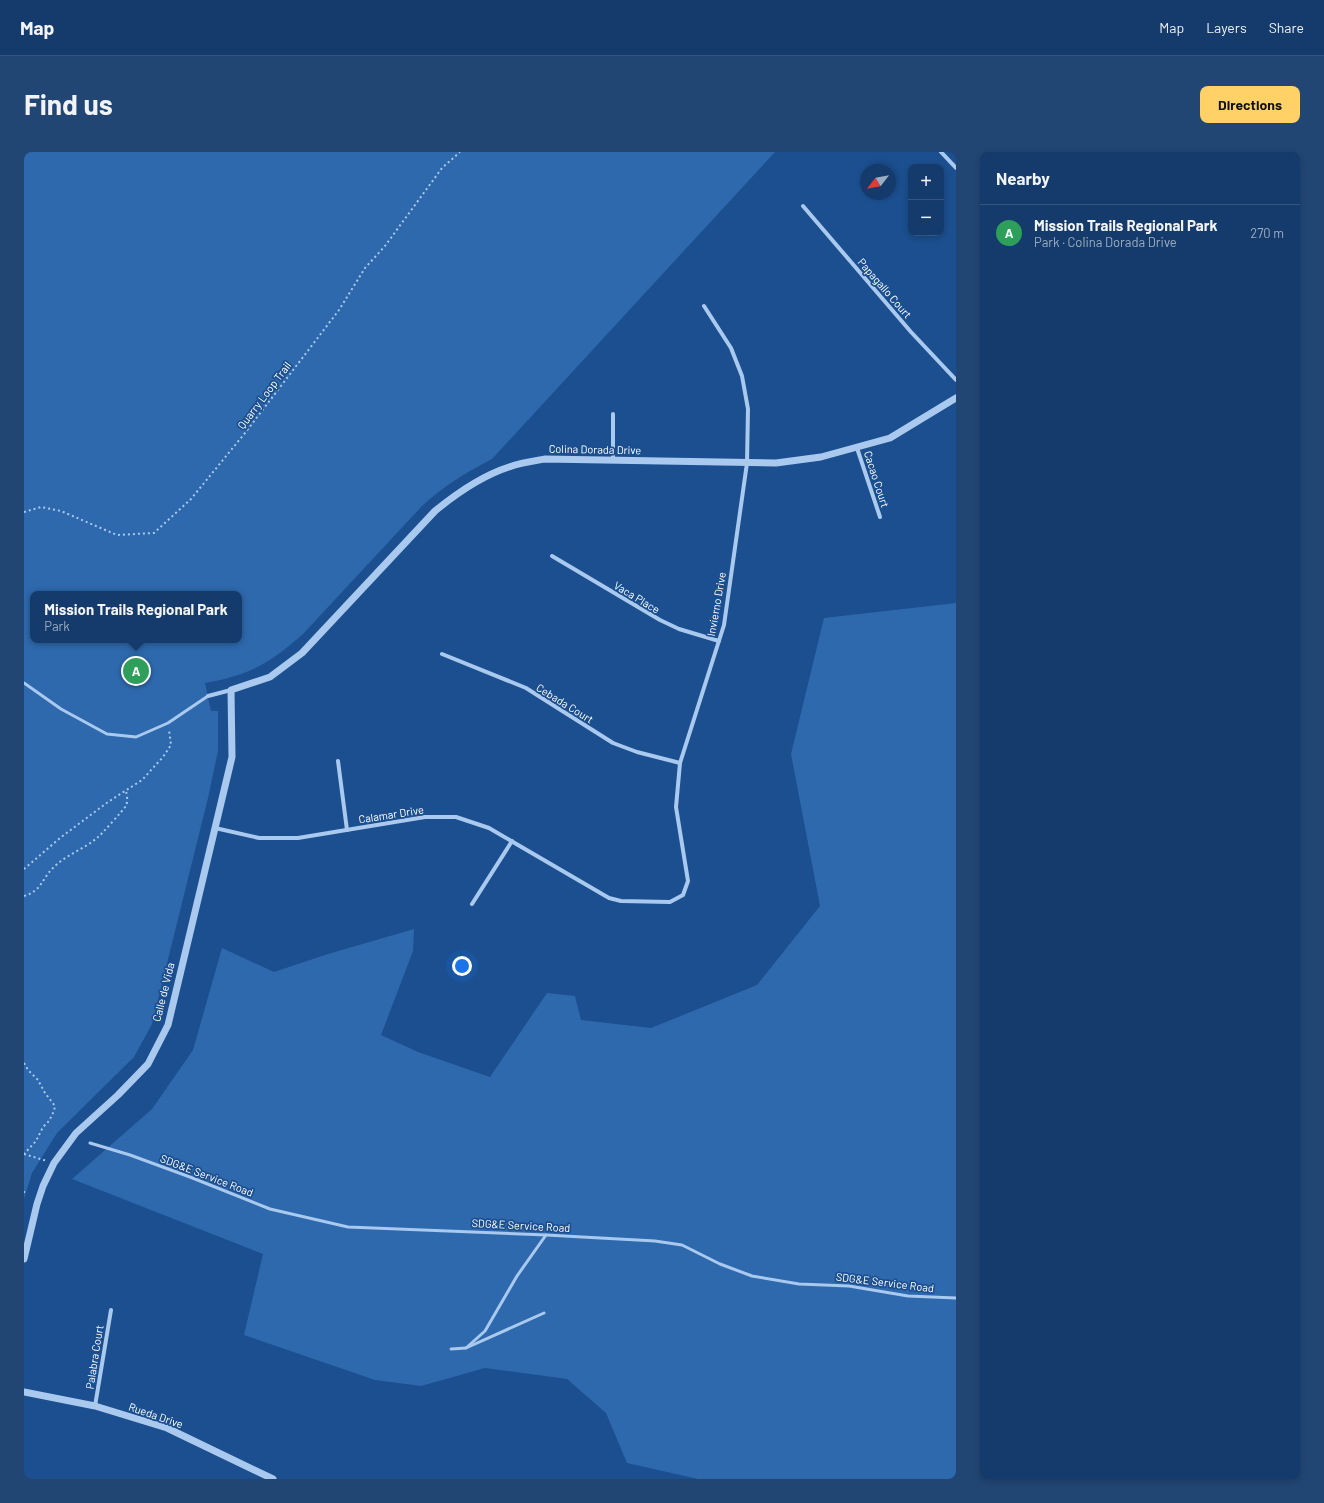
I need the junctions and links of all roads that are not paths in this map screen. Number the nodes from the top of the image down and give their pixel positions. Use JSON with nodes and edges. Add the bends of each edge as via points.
{"nodes":[{"id":1,"x":942,"y":152,"type":"edge"},
{"id":2,"x":956,"y":168,"type":"edge"},
{"id":3,"x":803,"y":206,"type":"dead end"},
{"id":4,"x":704,"y":306,"type":"dead end"},
{"id":5,"x":956,"y":380,"type":"edge"},
{"id":6,"x":956,"y":398,"type":"edge"},
{"id":7,"x":613,"y":414,"type":"dead end"},
{"id":8,"x":857,"y":448,"type":"junction"},
{"id":9,"x":613,"y":461,"type":"junction"},
{"id":10,"x":747,"y":463,"type":"junction"},
{"id":11,"x":880,"y":517,"type":"dead end"},
{"id":12,"x":552,"y":556,"type":"dead end"},
{"id":13,"x":719,"y":641,"type":"junction"},
{"id":14,"x":442,"y":654,"type":"dead end"},
{"id":15,"x":24,"y":684,"type":"edge"},
{"id":16,"x":231,"y":690,"type":"junction"},
{"id":17,"x":208,"y":696,"type":"joint"},
{"id":18,"x":338,"y":761,"type":"dead end"},
{"id":19,"x":680,"y":763,"type":"junction"},
{"id":20,"x":215,"y":828,"type":"junction"},
{"id":21,"x":347,"y":830,"type":"junction"},
{"id":22,"x":512,"y":842,"type":"junction"},
{"id":23,"x":670,"y":902,"type":"joint"},
{"id":24,"x":472,"y":904,"type":"dead end"},
{"id":25,"x":90,"y":1143,"type":"dead end"},
{"id":26,"x":546,"y":1235,"type":"junction"},
{"id":27,"x":24,"y":1259,"type":"edge"},
{"id":28,"x":956,"y":1298,"type":"edge"},
{"id":29,"x":111,"y":1310,"type":"dead end"},
{"id":30,"x":544,"y":1313,"type":"dead end"},
{"id":31,"x":466,"y":1348,"type":"junction"},
{"id":32,"x":451,"y":1349,"type":"dead end"},
{"id":33,"x":24,"y":1392,"type":"edge"},
{"id":34,"x":95,"y":1406,"type":"junction"},
{"id":35,"x":273,"y":1479,"type":"edge"}],
"edges":[{"from":1,"to":2,"type":"street"},
{"from":3,"to":5,"type":"street","name":"Papagallo Court","via":[[911,332]]},
{"from":4,"to":10,"type":"street","name":"Invierno Drive","via":[[731,348],[742,376],[748,408]]},
{"from":6,"to":8,"type":"street","name":"Colina Dorada Drive","via":[[890,438]]},
{"from":7,"to":9,"type":"street"},
{"from":8,"to":10,"type":"street","name":"Colina Dorada Drive","via":[[821,457],[776,463]]},
{"from":8,"to":11,"type":"street","name":"Cacao Court"},
{"from":9,"to":10,"type":"street","name":"Colina Dorada Drive"},
{"from":9,"to":16,"type":"street","name":"Colina Dorada Drive","via":[[545,459],[510,466],[491,473],[456,494],[435,511],[302,653],[270,677]]},
{"from":10,"to":13,"type":"street","name":"Invierno Drive","via":[[724,625]]},
{"from":12,"to":13,"type":"street","name":"Vaca Place","via":[[660,620],[679,629]]},
{"from":13,"to":19,"type":"street","name":"Invierno Drive"},
{"from":14,"to":19,"type":"street","name":"Cebada Court","via":[[526,688],[613,743]]},
{"from":15,"to":17,"type":"lane","via":[[61,709],[107,734],[136,737],[168,723]]},
{"from":16,"to":17,"type":"street","name":"Colina Dorada Drive"},
{"from":16,"to":20,"type":"street","name":"Calle de Vida","via":[[232,757]]},
{"from":18,"to":21,"type":"street"},
{"from":19,"to":23,"type":"street","name":"Invierno Drive","via":[[676,807],[688,880],[682,895]]},
{"from":20,"to":21,"type":"street","name":"Calamar Drive","via":[[259,838],[298,838]]},
{"from":20,"to":27,"type":"street","name":"Calle de Vida","via":[[168,1025],[148,1064],[76,1132],[54,1163],[37,1204]]},
{"from":21,"to":22,"type":"street","name":"Calamar Drive","via":[[425,816],[456,817],[489,828]]},
{"from":22,"to":23,"type":"street","name":"Calamar Drive","via":[[609,898],[621,901]]},
{"from":22,"to":24,"type":"street"},
{"from":25,"to":26,"type":"lane","name":"SDG&E Service Road","via":[[183,1174],[270,1209],[348,1227]]},
{"from":26,"to":28,"type":"lane","name":"SDG&E Service Road","via":[[655,1241],[682,1245],[752,1276],[799,1284],[849,1286],[908,1296]]},
{"from":26,"to":31,"type":"lane","via":[[517,1276],[485,1331]]},
{"from":29,"to":34,"type":"street","name":"Palabra Court"},
{"from":30,"to":31,"type":"lane"},
{"from":31,"to":32,"type":"lane"},
{"from":33,"to":34,"type":"street","name":"Rueda Drive"},
{"from":34,"to":35,"type":"street","name":"Rueda Drive","via":[[167,1428]]}]}
